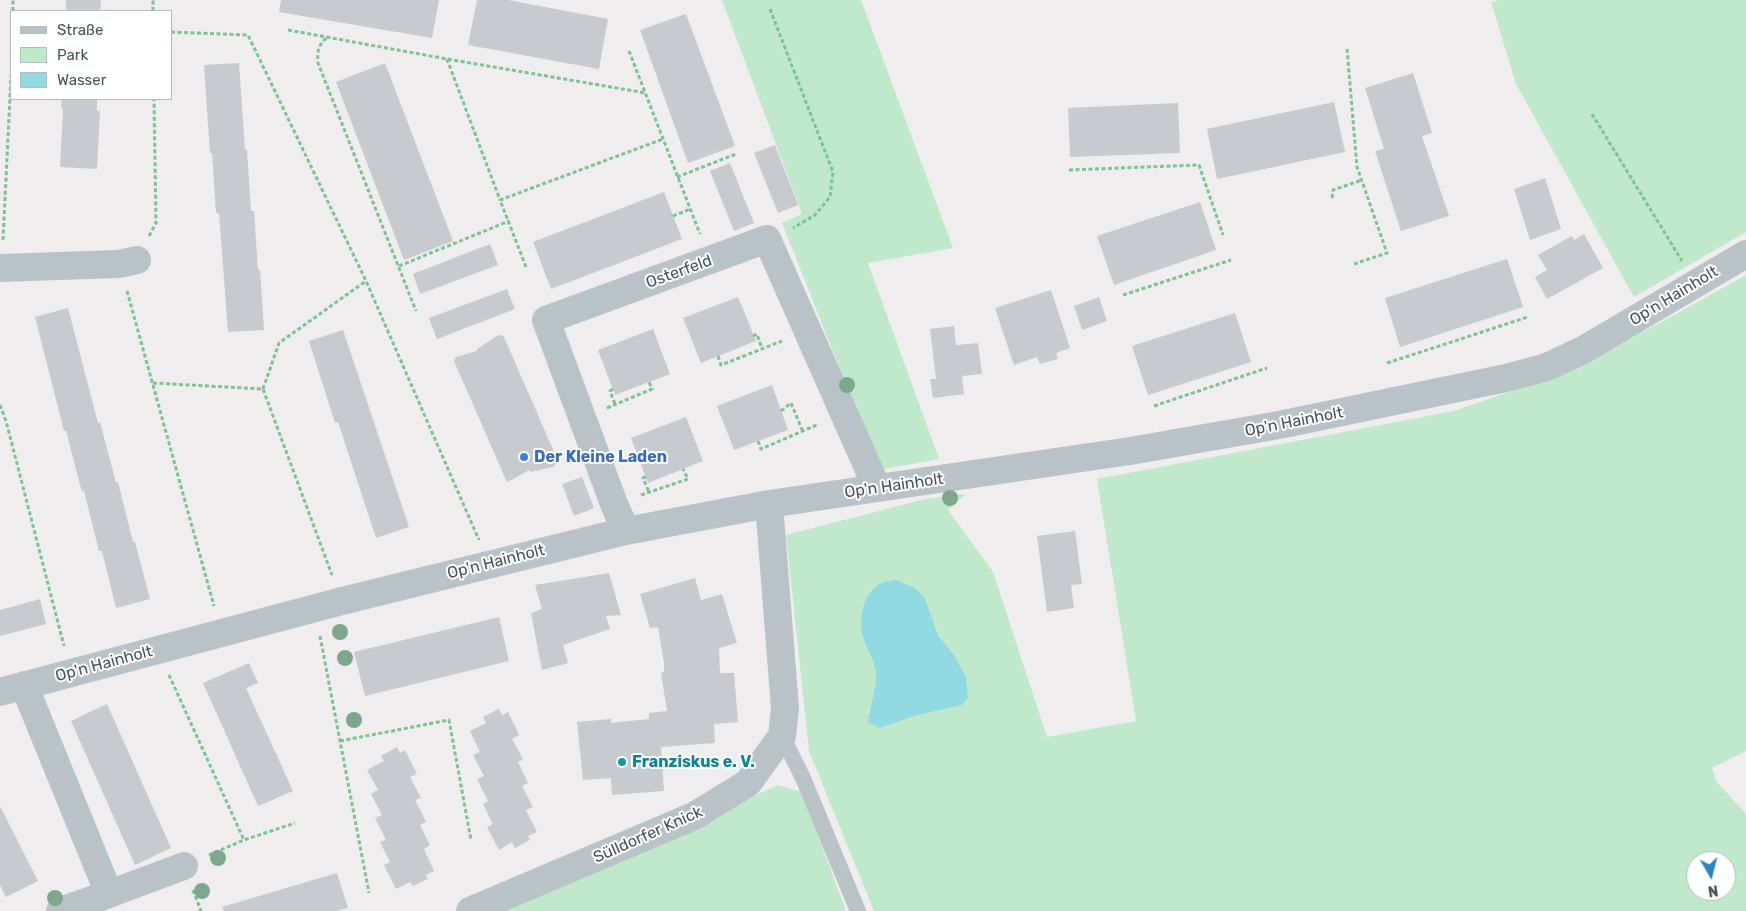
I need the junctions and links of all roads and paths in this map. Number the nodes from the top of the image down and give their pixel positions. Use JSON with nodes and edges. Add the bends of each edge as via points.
{"nodes":[{"id":1,"x":770,"y":9,"type":"dead end"},
{"id":2,"x":288,"y":30,"type":"dead end"},
{"id":3,"x":172,"y":32,"type":"edge"},
{"id":4,"x":326,"y":38,"type":"junction"},
{"id":5,"x":1347,"y":49,"type":"dead end"},
{"id":6,"x":629,"y":51,"type":"dead end"},
{"id":7,"x":447,"y":60,"type":"junction"},
{"id":8,"x":646,"y":93,"type":"junction"},
{"id":9,"x":10,"y":95,"type":"edge"},
{"id":10,"x":154,"y":100,"type":"edge"},
{"id":11,"x":1592,"y":114,"type":"dead end"},
{"id":12,"x":663,"y":139,"type":"junction"},
{"id":13,"x":736,"y":154,"type":"dead end"},
{"id":14,"x":1069,"y":170,"type":"dead end"},
{"id":15,"x":677,"y":177,"type":"junction"},
{"id":16,"x":1362,"y":180,"type":"junction"},
{"id":17,"x":1332,"y":198,"type":"dead end"},
{"id":18,"x":500,"y":200,"type":"junction"},
{"id":19,"x":690,"y":209,"type":"junction"},
{"id":20,"x":673,"y":216,"type":"dead end"},
{"id":21,"x":509,"y":221,"type":"junction"},
{"id":22,"x":1223,"y":234,"type":"dead end"},
{"id":23,"x":767,"y":239,"type":"junction"},
{"id":24,"x":1746,"y":254,"type":"edge"},
{"id":25,"x":710,"y":260,"type":"junction"},
{"id":26,"x":1232,"y":260,"type":"dead end"},
{"id":27,"x":128,"y":262,"type":"junction"},
{"id":28,"x":1354,"y":264,"type":"dead end"},
{"id":29,"x":399,"y":266,"type":"junction"},
{"id":30,"x":1,"y":268,"type":"edge"},
{"id":31,"x":526,"y":268,"type":"dead end"},
{"id":32,"x":366,"y":281,"type":"junction"},
{"id":33,"x":1695,"y":283,"type":"junction"},
{"id":34,"x":1123,"y":295,"type":"dead end"},
{"id":35,"x":416,"y":312,"type":"dead end"},
{"id":36,"x":1528,"y":317,"type":"dead end"},
{"id":37,"x":808,"y":331,"type":"junction"},
{"id":38,"x":753,"y":336,"type":"dead end"},
{"id":39,"x":762,"y":349,"type":"junction"},
{"id":40,"x":718,"y":356,"type":"dead end"},
{"id":41,"x":1387,"y":363,"type":"dead end"},
{"id":42,"x":1267,"y":368,"type":"dead end"},
{"id":43,"x":153,"y":382,"type":"junction"},
{"id":44,"x":649,"y":382,"type":"dead end"},
{"id":45,"x":263,"y":389,"type":"junction"},
{"id":46,"x":613,"y":390,"type":"dead end"},
{"id":47,"x":615,"y":404,"type":"junction"},
{"id":48,"x":0,"y":405,"type":"edge"},
{"id":49,"x":1154,"y":406,"type":"dead end"},
{"id":50,"x":781,"y":411,"type":"dead end"},
{"id":51,"x":844,"y":413,"type":"junction"},
{"id":52,"x":583,"y":418,"type":"junction"},
{"id":53,"x":803,"y":432,"type":"junction"},
{"id":54,"x":758,"y":441,"type":"dead end"},
{"id":55,"x":684,"y":469,"type":"dead end"},
{"id":56,"x":646,"y":477,"type":"dead end"},
{"id":57,"x":877,"y":488,"type":"junction"},
{"id":58,"x":649,"y":492,"type":"junction"},
{"id":59,"x":614,"y":504,"type":"junction"},
{"id":60,"x":769,"y":504,"type":"junction"},
{"id":61,"x":626,"y":531,"type":"junction"},
{"id":62,"x":489,"y":564,"type":"junction"},
{"id":63,"x":342,"y":601,"type":"junction"},
{"id":64,"x":315,"y":608,"type":"junction"},
{"id":65,"x":221,"y":633,"type":"junction"},
{"id":66,"x":158,"y":650,"type":"junction"},
{"id":67,"x":71,"y":673,"type":"junction"},
{"id":68,"x":12,"y":689,"type":"edge"},
{"id":69,"x":782,"y":736,"type":"junction"},
{"id":70,"x":340,"y":741,"type":"junction"},
{"id":71,"x":295,"y":823,"type":"dead end"},
{"id":72,"x":244,"y":840,"type":"junction"},
{"id":73,"x":471,"y":840,"type":"dead end"},
{"id":74,"x":184,"y":866,"type":"joint"},
{"id":75,"x":369,"y":893,"type":"dead end"},
{"id":76,"x":109,"y":894,"type":"junction"},
{"id":77,"x":60,"y":911,"type":"edge"},
{"id":78,"x":470,"y":911,"type":"edge"},
{"id":79,"x":858,"y":911,"type":"edge"}],
"edges":[{"from":1,"to":23,"type":"path","via":[[833,172],[830,197],[815,215]]},
{"from":2,"to":4,"type":"path"},
{"from":3,"to":32,"type":"path","via":[[248,35]]},
{"from":4,"to":7,"type":"path"},
{"from":4,"to":29,"type":"path","via":[[319,45],[318,64]]},
{"from":5,"to":16,"type":"path","via":[[1357,166]]},
{"from":6,"to":8,"type":"path"},
{"from":7,"to":8,"type":"path"},
{"from":7,"to":18,"type":"path"},
{"from":8,"to":12,"type":"path"},
{"from":9,"to":30,"type":"path"},
{"from":10,"to":27,"type":"path","via":[[156,223]]},
{"from":11,"to":33,"type":"path"},
{"from":12,"to":15,"type":"path"},
{"from":12,"to":18,"type":"path"},
{"from":13,"to":15,"type":"path"},
{"from":14,"to":22,"type":"path","via":[[1200,165]]},
{"from":15,"to":19,"type":"path"},
{"from":16,"to":17,"type":"path","via":[[1333,190]]},
{"from":16,"to":28,"type":"path","via":[[1387,254]]},
{"from":18,"to":21,"type":"path"},
{"from":19,"to":20,"type":"path"},
{"from":19,"to":25,"type":"path"},
{"from":21,"to":29,"type":"path"},
{"from":21,"to":31,"type":"path"},
{"from":23,"to":25,"type":"street","name":"Osterfeld"},
{"from":23,"to":37,"type":"street"},
{"from":24,"to":33,"type":"street","name":"Op'n Hainholt"},
{"from":25,"to":52,"type":"street","name":"Osterfeld","via":[[546,320]]},
{"from":26,"to":34,"type":"path"},
{"from":27,"to":30,"type":"street"},
{"from":27,"to":43,"type":"path"},
{"from":29,"to":35,"type":"path"},
{"from":32,"to":45,"type":"path","via":[[279,343]]},
{"from":32,"to":62,"type":"path"},
{"from":33,"to":57,"type":"street","name":"Op'n Hainholt","via":[[1583,350],[1546,367],[1506,378],[1270,427]]},
{"from":36,"to":41,"type":"path"},
{"from":37,"to":39,"type":"path"},
{"from":37,"to":51,"type":"street"},
{"from":38,"to":39,"type":"path","via":[[756,334]]},
{"from":39,"to":40,"type":"path","via":[[721,365]]},
{"from":42,"to":49,"type":"path"},
{"from":43,"to":45,"type":"path"},
{"from":43,"to":65,"type":"path"},
{"from":44,"to":47,"type":"path","via":[[652,389]]},
{"from":45,"to":63,"type":"path"},
{"from":46,"to":47,"type":"path","via":[[610,391]]},
{"from":47,"to":52,"type":"path"},
{"from":48,"to":67,"type":"path"},
{"from":50,"to":53,"type":"path","via":[[791,403]]},
{"from":51,"to":53,"type":"path"},
{"from":51,"to":57,"type":"street"},
{"from":52,"to":59,"type":"street","name":"Osterfeld"},
{"from":53,"to":54,"type":"path","via":[[761,449]]},
{"from":55,"to":58,"type":"path","via":[[688,479]]},
{"from":56,"to":58,"type":"path","via":[[643,478]]},
{"from":57,"to":60,"type":"street","name":"Op'n Hainholt"},
{"from":58,"to":59,"type":"path"},
{"from":59,"to":61,"type":"street","name":"Osterfeld"},
{"from":60,"to":61,"type":"street","name":"Op'n Hainholt"},
{"from":60,"to":69,"type":"street","name":"Sülldorfer Knick","via":[[785,708]]},
{"from":61,"to":62,"type":"street","name":"Op'n Hainholt"},
{"from":62,"to":63,"type":"street","name":"Op'n Hainholt"},
{"from":63,"to":64,"type":"street","name":"Op'n Hainholt"},
{"from":64,"to":65,"type":"street","name":"Op'n Hainholt"},
{"from":64,"to":70,"type":"path"},
{"from":65,"to":66,"type":"street","name":"Op'n Hainholt"},
{"from":66,"to":67,"type":"street","name":"Op'n Hainholt"},
{"from":66,"to":72,"type":"path"},
{"from":67,"to":68,"type":"street","name":"Op'n Hainholt"},
{"from":68,"to":76,"type":"street","name":"Op'n Hainholt"},
{"from":69,"to":78,"type":"street","name":"Sülldorfer Knick","via":[[748,783],[694,816]]},
{"from":69,"to":79,"type":"lane"},
{"from":70,"to":73,"type":"path","via":[[449,720]]},
{"from":70,"to":75,"type":"path"},
{"from":71,"to":72,"type":"path"},
{"from":72,"to":74,"type":"path"},
{"from":74,"to":76,"type":"street"},
{"from":76,"to":77,"type":"street"}]}
